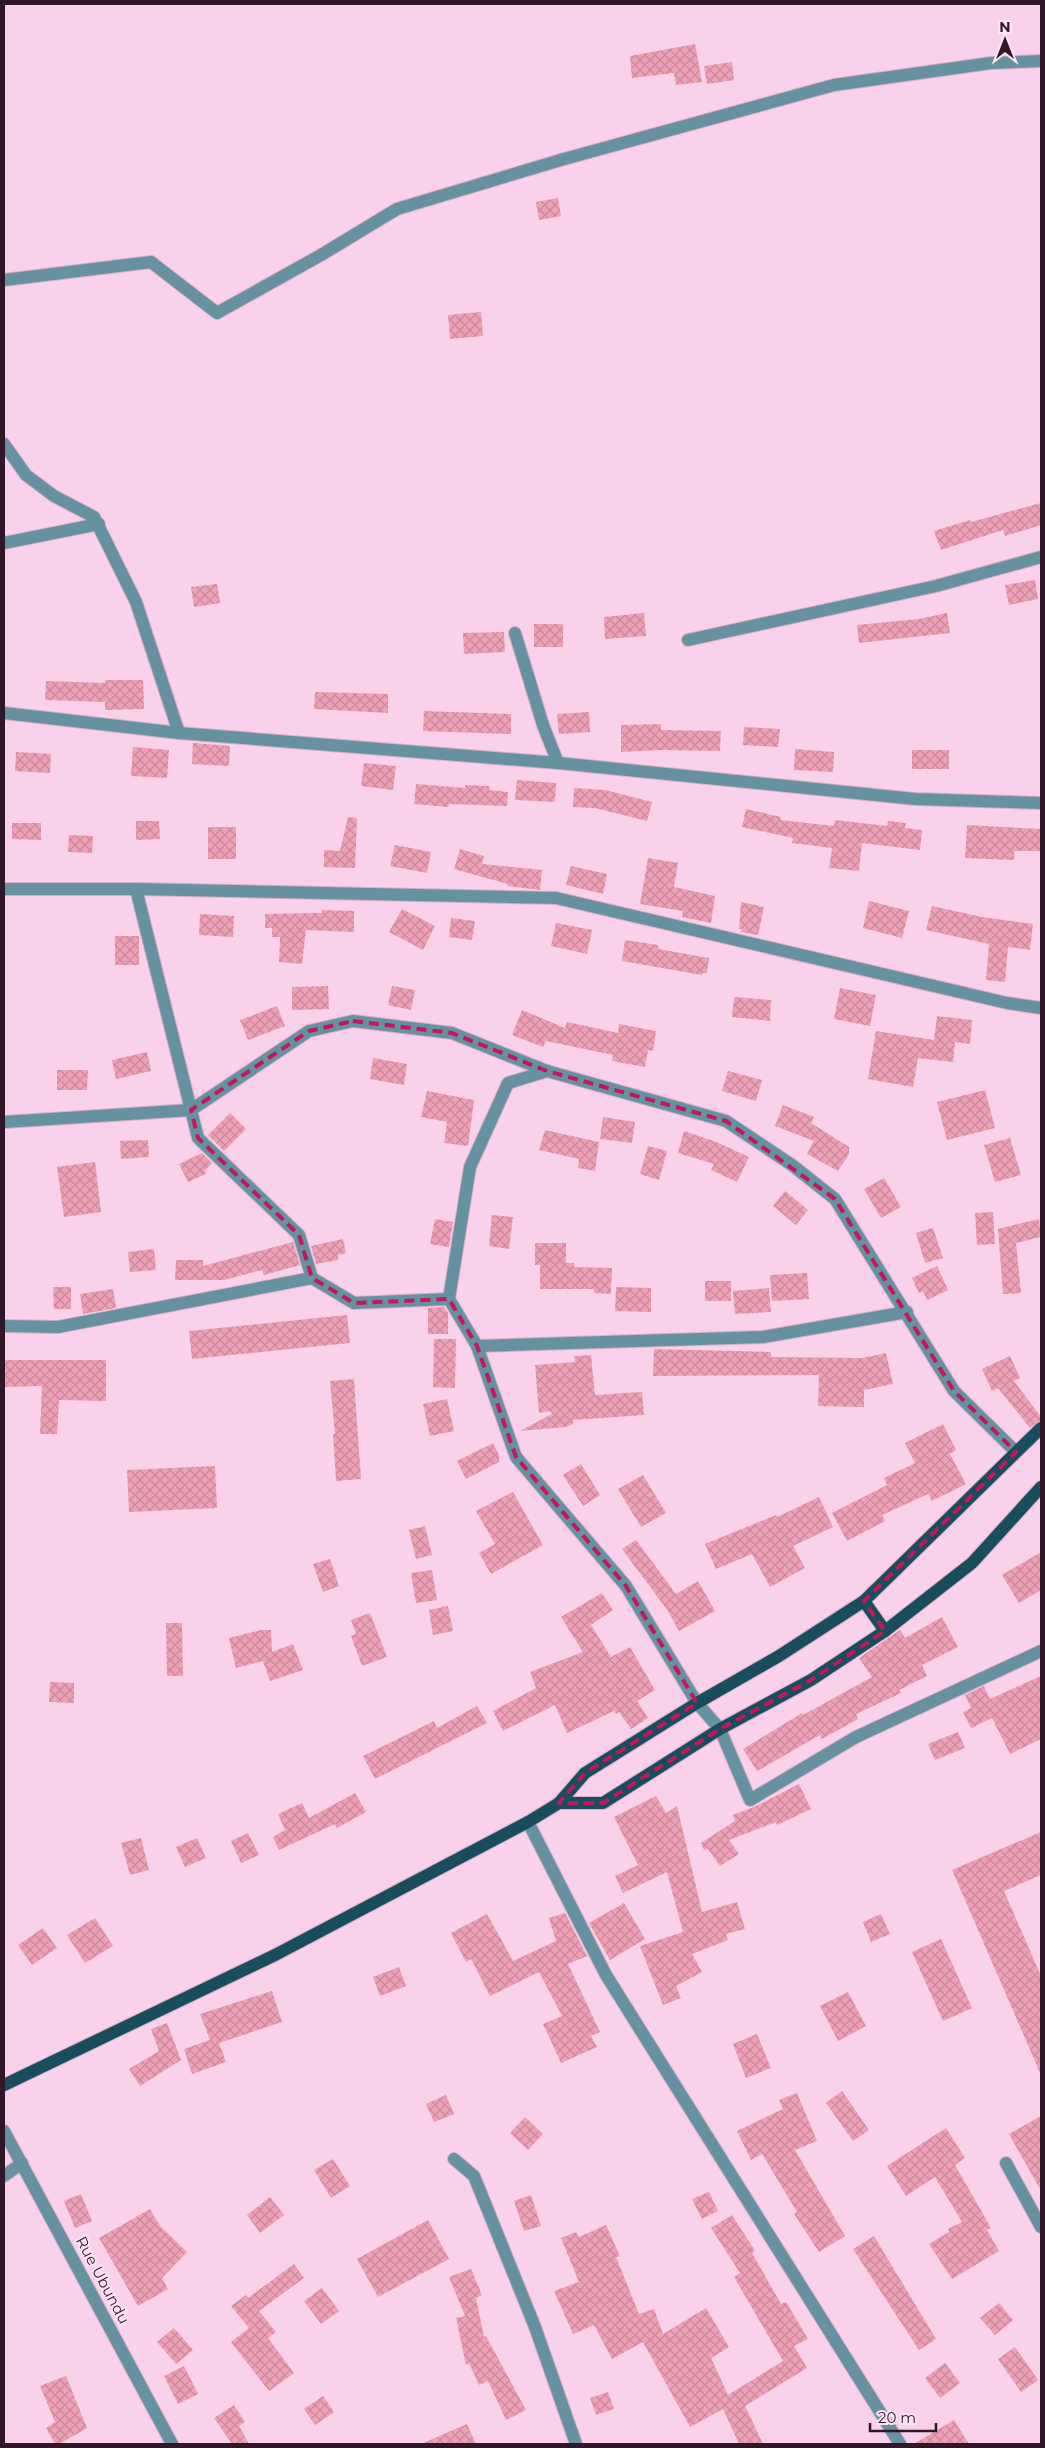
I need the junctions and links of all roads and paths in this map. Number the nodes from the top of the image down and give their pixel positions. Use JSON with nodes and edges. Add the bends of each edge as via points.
{"nodes":[{"id":1,"x":1041,"y":61,"type":"edge"},
{"id":2,"x":4,"y":280,"type":"edge"},
{"id":3,"x":4,"y":444,"type":"edge"},
{"id":4,"x":100,"y":524,"type":"junction"},
{"id":5,"x":4,"y":543,"type":"edge"},
{"id":6,"x":1041,"y":557,"type":"edge"},
{"id":7,"x":516,"y":633,"type":"dead end"},
{"id":8,"x":688,"y":640,"type":"dead end"},
{"id":9,"x":4,"y":713,"type":"edge"},
{"id":10,"x":179,"y":733,"type":"junction"},
{"id":11,"x":558,"y":763,"type":"junction"},
{"id":12,"x":1041,"y":803,"type":"edge"},
{"id":13,"x":136,"y":889,"type":"junction"},
{"id":14,"x":4,"y":890,"type":"edge"},
{"id":15,"x":1041,"y":1008,"type":"edge"},
{"id":16,"x":547,"y":1071,"type":"junction"},
{"id":17,"x":190,"y":1110,"type":"junction"},
{"id":18,"x":4,"y":1122,"type":"edge"},
{"id":19,"x":312,"y":1278,"type":"junction"},
{"id":20,"x":449,"y":1299,"type":"junction"},
{"id":21,"x":907,"y":1312,"type":"junction"},
{"id":22,"x":4,"y":1326,"type":"edge"},
{"id":23,"x":478,"y":1346,"type":"junction"},
{"id":24,"x":1041,"y":1428,"type":"edge"},
{"id":25,"x":1016,"y":1452,"type":"junction"},
{"id":26,"x":1041,"y":1487,"type":"edge"},
{"id":27,"x":864,"y":1601,"type":"junction"},
{"id":28,"x":885,"y":1631,"type":"junction"},
{"id":29,"x":1041,"y":1651,"type":"edge"},
{"id":30,"x":697,"y":1703,"type":"junction"},
{"id":31,"x":720,"y":1729,"type":"junction"},
{"id":32,"x":559,"y":1803,"type":"junction"},
{"id":33,"x":528,"y":1822,"type":"junction"},
{"id":34,"x":4,"y":2085,"type":"edge"},
{"id":35,"x":4,"y":2131,"type":"edge"},
{"id":36,"x":454,"y":2159,"type":"dead end"},
{"id":37,"x":22,"y":2163,"type":"junction"},
{"id":38,"x":1006,"y":2163,"type":"dead end"},
{"id":39,"x":4,"y":2176,"type":"edge"},
{"id":40,"x":1041,"y":2227,"type":"edge"},
{"id":41,"x":172,"y":2444,"type":"edge"},
{"id":42,"x":576,"y":2444,"type":"edge"},
{"id":43,"x":900,"y":2444,"type":"edge"}],
"edges":[{"from":1,"to":2,"type":"street","via":[[991,63],[834,85],[407,206],[217,313],[151,262]]},
{"from":3,"to":4,"type":"street","via":[[26,475],[54,496],[88,512]]},
{"from":4,"to":5,"type":"street"},
{"from":4,"to":10,"type":"street","via":[[136,602]]},
{"from":6,"to":8,"type":"street","via":[[936,586]]},
{"from":7,"to":11,"type":"street","via":[[543,726]]},
{"from":9,"to":10,"type":"street"},
{"from":10,"to":11,"type":"street"},
{"from":11,"to":12,"type":"street","via":[[914,799]]},
{"from":13,"to":14,"type":"street"},
{"from":13,"to":15,"type":"street","via":[[556,898],[1007,1003]]},
{"from":13,"to":17,"type":"street"},
{"from":16,"to":17,"type":"street","via":[[452,1033],[353,1021],[309,1031]]},
{"from":16,"to":20,"type":"street","via":[[508,1083],[470,1167]]},
{"from":16,"to":21,"type":"street","via":[[726,1121],[835,1199]]},
{"from":17,"to":18,"type":"street"},
{"from":17,"to":19,"type":"street","via":[[198,1138],[299,1235]]},
{"from":19,"to":20,"type":"street","via":[[354,1303]]},
{"from":19,"to":22,"type":"street","via":[[58,1327]]},
{"from":20,"to":23,"type":"street"},
{"from":21,"to":23,"type":"street","via":[[763,1336]]},
{"from":21,"to":25,"type":"street","via":[[954,1391]]},
{"from":23,"to":30,"type":"street","via":[[516,1457],[626,1586]]},
{"from":24,"to":25,"type":"main road"},
{"from":25,"to":27,"type":"main road"},
{"from":26,"to":28,"type":"main road","via":[[972,1563]]},
{"from":27,"to":28,"type":"main road"},
{"from":27,"to":30,"type":"main road","via":[[779,1656]]},
{"from":28,"to":31,"type":"main road","via":[[810,1680]]},
{"from":29,"to":31,"type":"street","via":[[856,1737],[750,1800]]},
{"from":30,"to":31,"type":"street"},
{"from":30,"to":32,"type":"main road","via":[[585,1772]]},
{"from":31,"to":32,"type":"main road","via":[[602,1803]]},
{"from":32,"to":33,"type":"main road"},
{"from":33,"to":34,"type":"main road","via":[[275,1955]]},
{"from":33,"to":43,"type":"street","via":[[606,1975]]},
{"from":35,"to":37,"type":"street","name":"Rue Ubundu"},
{"from":36,"to":42,"type":"street","via":[[474,2176],[535,2327]]},
{"from":37,"to":39,"type":"street"},
{"from":37,"to":41,"type":"street","name":"Rue Ubundu"},
{"from":38,"to":40,"type":"street"}]}
